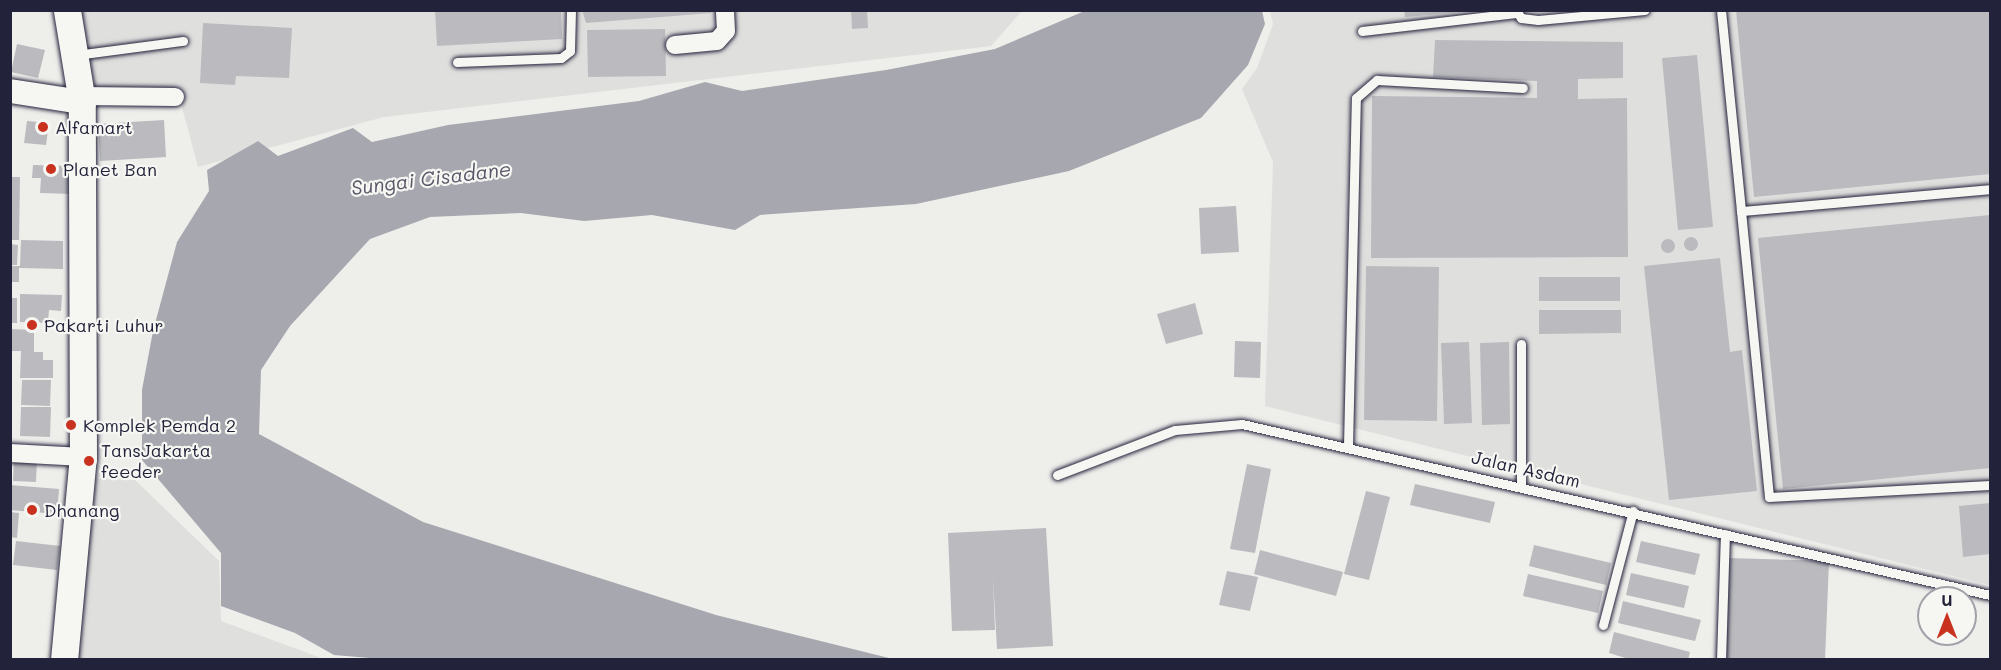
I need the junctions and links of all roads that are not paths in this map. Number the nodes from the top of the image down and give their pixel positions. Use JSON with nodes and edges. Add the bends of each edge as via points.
{"nodes":[{"id":1,"x":67,"y":10,"type":"edge"},
{"id":2,"x":571,"y":10,"type":"edge"},
{"id":3,"x":725,"y":10,"type":"edge"},
{"id":4,"x":1645,"y":10,"type":"edge"},
{"id":5,"x":1721,"y":10,"type":"edge"},
{"id":6,"x":1516,"y":12,"type":"edge"},
{"id":7,"x":1362,"y":31,"type":"dead end"},
{"id":8,"x":183,"y":41,"type":"dead end"},
{"id":9,"x":675,"y":45,"type":"dead end"},
{"id":10,"x":74,"y":55,"type":"junction"},
{"id":11,"x":458,"y":62,"type":"dead end"},
{"id":12,"x":1523,"y":88,"type":"dead end"},
{"id":13,"x":10,"y":92,"type":"edge"},
{"id":14,"x":175,"y":97,"type":"dead end"},
{"id":15,"x":81,"y":99,"type":"junction"},
{"id":16,"x":1990,"y":189,"type":"edge"},
{"id":17,"x":1742,"y":211,"type":"junction"},
{"id":18,"x":1521,"y":344,"type":"dead end"},
{"id":19,"x":1348,"y":446,"type":"junction"},
{"id":20,"x":10,"y":453,"type":"edge"},
{"id":21,"x":83,"y":457,"type":"junction"},
{"id":22,"x":1057,"y":475,"type":"dead end"},
{"id":23,"x":1521,"y":484,"type":"junction"},
{"id":24,"x":1990,"y":485,"type":"edge"},
{"id":25,"x":1633,"y":511,"type":"junction"},
{"id":26,"x":1725,"y":534,"type":"junction"},
{"id":27,"x":1990,"y":595,"type":"edge"},
{"id":28,"x":1603,"y":625,"type":"dead end"},
{"id":29,"x":64,"y":660,"type":"edge"},
{"id":30,"x":1721,"y":660,"type":"edge"}],
"edges":[{"from":1,"to":10,"type":"main road"},
{"from":2,"to":11,"type":"lane","via":[[570,51],[561,58]]},
{"from":3,"to":9,"type":"street","via":[[726,31],[717,41]]},
{"from":4,"to":6,"type":"lane","via":[[1538,20]]},
{"from":5,"to":17,"type":"lane"},
{"from":6,"to":7,"type":"lane"},
{"from":8,"to":10,"type":"lane"},
{"from":10,"to":15,"type":"main road"},
{"from":12,"to":19,"type":"lane","via":[[1377,80],[1356,98]]},
{"from":13,"to":15,"type":"street"},
{"from":14,"to":15,"type":"street"},
{"from":15,"to":21,"type":"main road"},
{"from":16,"to":17,"type":"lane"},
{"from":17,"to":24,"type":"lane","via":[[1767,495],[1777,500]]},
{"from":18,"to":23,"type":"lane"},
{"from":19,"to":22,"type":"lane","name":"Jalan Asdam","via":[[1219,422],[1175,430]]},
{"from":19,"to":23,"type":"lane","name":"Jalan Asdam"},
{"from":20,"to":21,"type":"street"},
{"from":21,"to":29,"type":"main road"},
{"from":23,"to":25,"type":"lane","name":"Jalan Asdam"},
{"from":25,"to":26,"type":"lane","name":"Jalan Asdam"},
{"from":25,"to":28,"type":"lane"},
{"from":26,"to":27,"type":"lane","name":"Jalan Asdam"},
{"from":26,"to":30,"type":"lane"}]}
